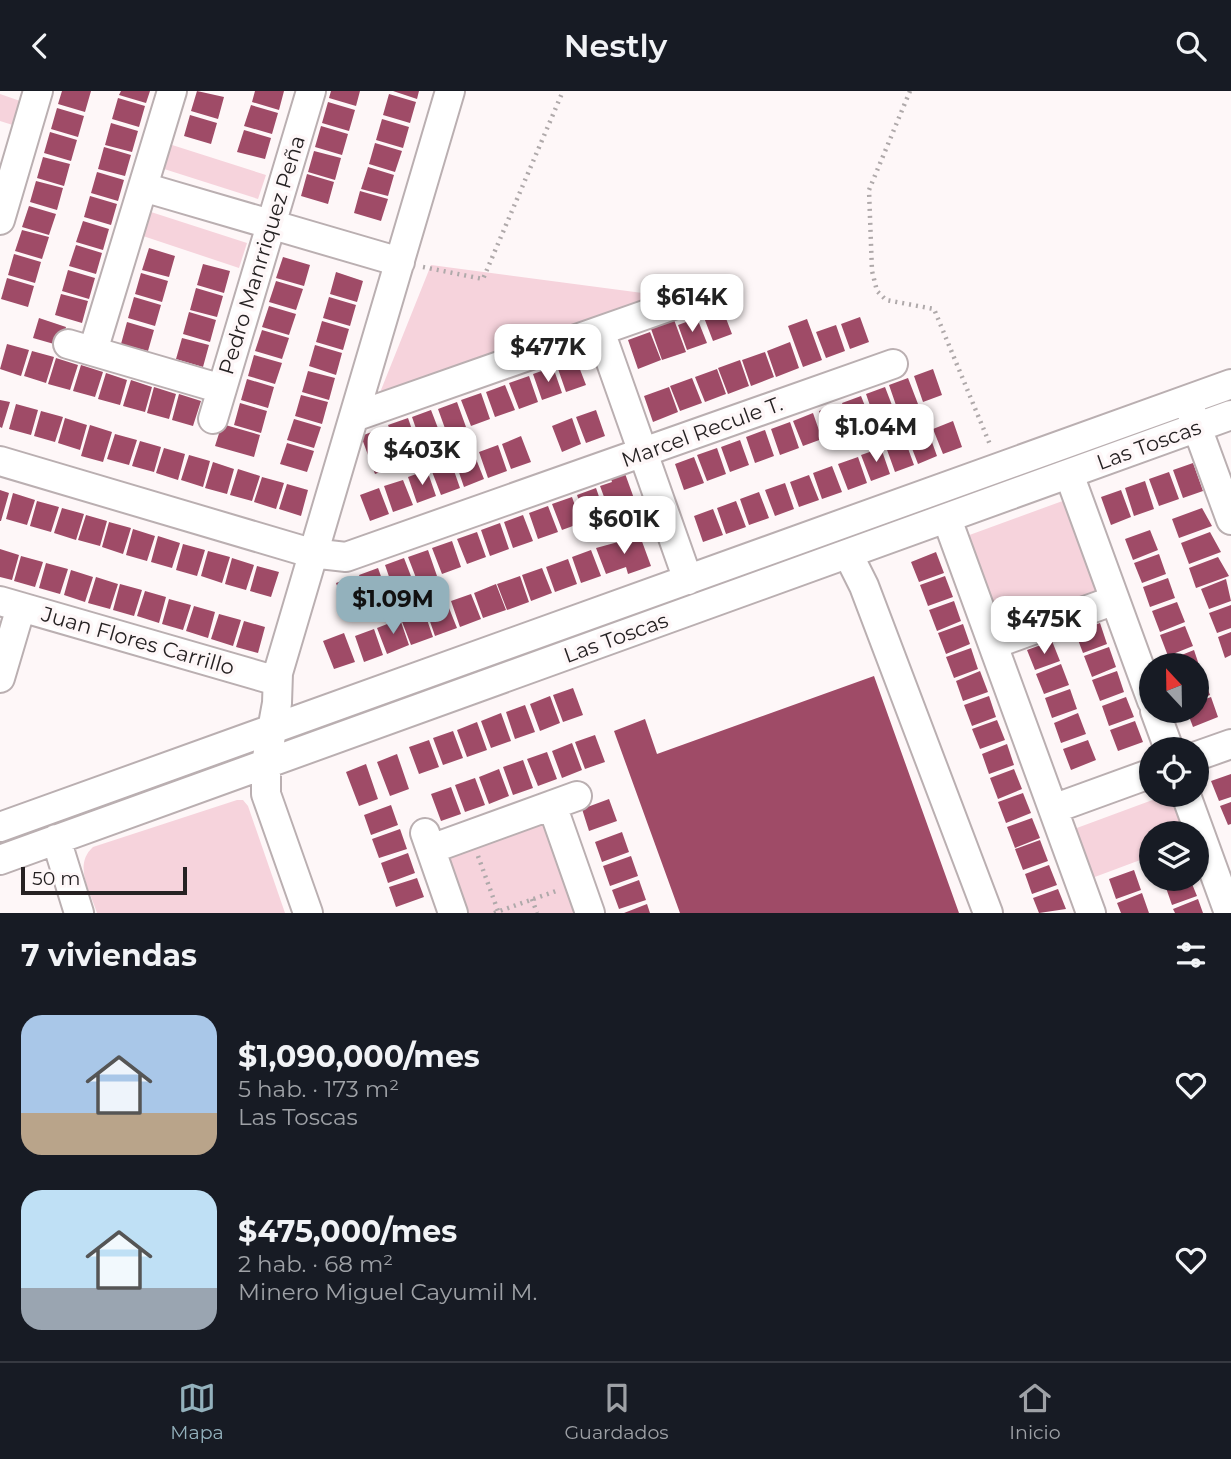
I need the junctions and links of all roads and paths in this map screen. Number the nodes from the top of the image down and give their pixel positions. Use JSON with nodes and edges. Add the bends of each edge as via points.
{"nodes":[{"id":1,"x":38,"y":91,"type":"edge"},
{"id":2,"x":172,"y":91,"type":"edge"},
{"id":3,"x":310,"y":91,"type":"edge"},
{"id":4,"x":450,"y":91,"type":"edge"},
{"id":5,"x":563,"y":91,"type":"edge"},
{"id":6,"x":904,"y":91,"type":"edge"},
{"id":7,"x":909,"y":94,"type":"edge"},
{"id":8,"x":10,"y":146,"type":"edge"},
{"id":9,"x":143,"y":187,"type":"junction"},
{"id":10,"x":0,"y":221,"type":"edge"},
{"id":11,"x":271,"y":225,"type":"junction"},
{"id":12,"x":400,"y":262,"type":"junction"},
{"id":13,"x":679,"y":303,"type":"dead end"},
{"id":14,"x":600,"y":331,"type":"junction"},
{"id":15,"x":893,"y":364,"type":"dead end"},
{"id":16,"x":1223,"y":387,"type":"edge"},
{"id":17,"x":222,"y":389,"type":"junction"},
{"id":18,"x":1187,"y":400,"type":"junction"},
{"id":19,"x":354,"y":417,"type":"junction"},
{"id":20,"x":213,"y":419,"type":"dead end"},
{"id":21,"x":1229,"y":421,"type":"edge"},
{"id":22,"x":1197,"y":427,"type":"junction"},
{"id":23,"x":643,"y":453,"type":"junction"},
{"id":24,"x":0,"y":461,"type":"edge"},
{"id":25,"x":1000,"y":468,"type":"junction"},
{"id":26,"x":1069,"y":474,"type":"junction"},
{"id":27,"x":947,"y":519,"type":"junction"},
{"id":28,"x":1231,"y":520,"type":"edge"},
{"id":29,"x":311,"y":553,"type":"junction"},
{"id":30,"x":848,"y":554,"type":"junction"},
{"id":31,"x":688,"y":580,"type":"junction"},
{"id":32,"x":1115,"y":600,"type":"junction"},
{"id":33,"x":10,"y":604,"type":"edge"},
{"id":34,"x":994,"y":645,"type":"junction"},
{"id":35,"x":1139,"y":666,"type":"edge"},
{"id":36,"x":0,"y":678,"type":"edge"},
{"id":37,"x":276,"y":681,"type":"junction"},
{"id":38,"x":272,"y":730,"type":"junction"},
{"id":39,"x":1231,"y":744,"type":"edge"},
{"id":40,"x":1209,"y":752,"type":"edge"},
{"id":41,"x":266,"y":763,"type":"junction"},
{"id":42,"x":1139,"y":778,"type":"edge"},
{"id":43,"x":1190,"y":807,"type":"edge"},
{"id":44,"x":1053,"y":809,"type":"junction"},
{"id":45,"x":0,"y":827,"type":"edge"},
{"id":46,"x":471,"y":834,"type":"junction"},
{"id":47,"x":56,"y":839,"type":"junction"},
{"id":48,"x":0,"y":860,"type":"edge"},
{"id":49,"x":579,"y":882,"type":"junction"},
{"id":50,"x":533,"y":899,"type":"junction"},
{"id":51,"x":496,"y":912,"type":"edge"},
{"id":52,"x":79,"y":913,"type":"edge"},
{"id":53,"x":308,"y":913,"type":"edge"},
{"id":54,"x":453,"y":913,"type":"edge"},
{"id":55,"x":537,"y":913,"type":"edge"},
{"id":56,"x":590,"y":913,"type":"edge"},
{"id":57,"x":988,"y":913,"type":"edge"},
{"id":58,"x":1091,"y":913,"type":"edge"},
{"id":59,"x":1229,"y":913,"type":"edge"}],
"edges":[{"from":1,"to":8,"type":"street"},
{"from":2,"to":9,"type":"street"},
{"from":3,"to":11,"type":"street","name":"Pedro Manrriquez Peña"},
{"from":4,"to":12,"type":"street"},
{"from":5,"to":12,"type":"path","via":[[483,279]]},
{"from":6,"to":7,"type":"path"},
{"from":7,"to":25,"type":"path","via":[[869,190],[872,271],[877,291],[886,300],[934,309]]},
{"from":8,"to":10,"type":"street"},
{"from":9,"to":11,"type":"street"},
{"from":9,"to":17,"type":"street","via":[[81,348]]},
{"from":11,"to":12,"type":"street"},
{"from":11,"to":17,"type":"street","name":"Pedro Manrriquez Peña"},
{"from":12,"to":19,"type":"street"},
{"from":13,"to":14,"type":"street"},
{"from":14,"to":19,"type":"street"},
{"from":14,"to":23,"type":"street"},
{"from":15,"to":23,"type":"street","name":"Marcel Recule T."},
{"from":16,"to":18,"type":"street","name":"Las Toscas"},
{"from":16,"to":21,"type":"street"},
{"from":17,"to":20,"type":"street","name":"Pedro Manrriquez Peña"},
{"from":18,"to":22,"type":"street"},
{"from":18,"to":25,"type":"street","name":"Las Toscas"},
{"from":19,"to":29,"type":"street"},
{"from":21,"to":22,"type":"street","name":"Las Toscas"},
{"from":22,"to":26,"type":"street","name":"Las Toscas"},
{"from":22,"to":28,"type":"street"},
{"from":23,"to":29,"type":"street","name":"Marcel Recule T.","via":[[355,555]]},
{"from":23,"to":31,"type":"street"},
{"from":24,"to":29,"type":"street","name":"Marcel Recule T."},
{"from":25,"to":31,"type":"street","name":"Las Toscas"},
{"from":26,"to":27,"type":"street","name":"Las Toscas"},
{"from":26,"to":32,"type":"street"},
{"from":27,"to":30,"type":"street","name":"Las Toscas"},
{"from":27,"to":34,"type":"street"},
{"from":29,"to":37,"type":"street"},
{"from":30,"to":41,"type":"street","name":"Las Toscas"},
{"from":30,"to":57,"type":"street","via":[[873,608]]},
{"from":31,"to":38,"type":"street","name":"Las Toscas"},
{"from":32,"to":34,"type":"street"},
{"from":32,"to":35,"type":"street"},
{"from":33,"to":36,"type":"street"},
{"from":33,"to":37,"type":"street","name":"Juan Flores Carrillo"},
{"from":34,"to":44,"type":"street"},
{"from":37,"to":38,"type":"street"},
{"from":38,"to":41,"type":"street"},
{"from":38,"to":45,"type":"street","name":"Las Toscas"},
{"from":39,"to":40,"type":"street"},
{"from":41,"to":47,"type":"street","name":"Las Toscas"},
{"from":41,"to":53,"type":"street","via":[[266,794]]},
{"from":42,"to":44,"type":"street"},
{"from":43,"to":59,"type":"street"},
{"from":44,"to":58,"type":"street"},
{"from":46,"to":49,"type":"street","via":[[565,801]]},
{"from":46,"to":51,"type":"path"},
{"from":46,"to":54,"type":"street","via":[[428,841]]},
{"from":47,"to":48,"type":"street","name":"Las Toscas"},
{"from":47,"to":52,"type":"street"},
{"from":49,"to":50,"type":"path"},
{"from":49,"to":56,"type":"street"},
{"from":50,"to":51,"type":"path"},
{"from":50,"to":55,"type":"path"}]}
